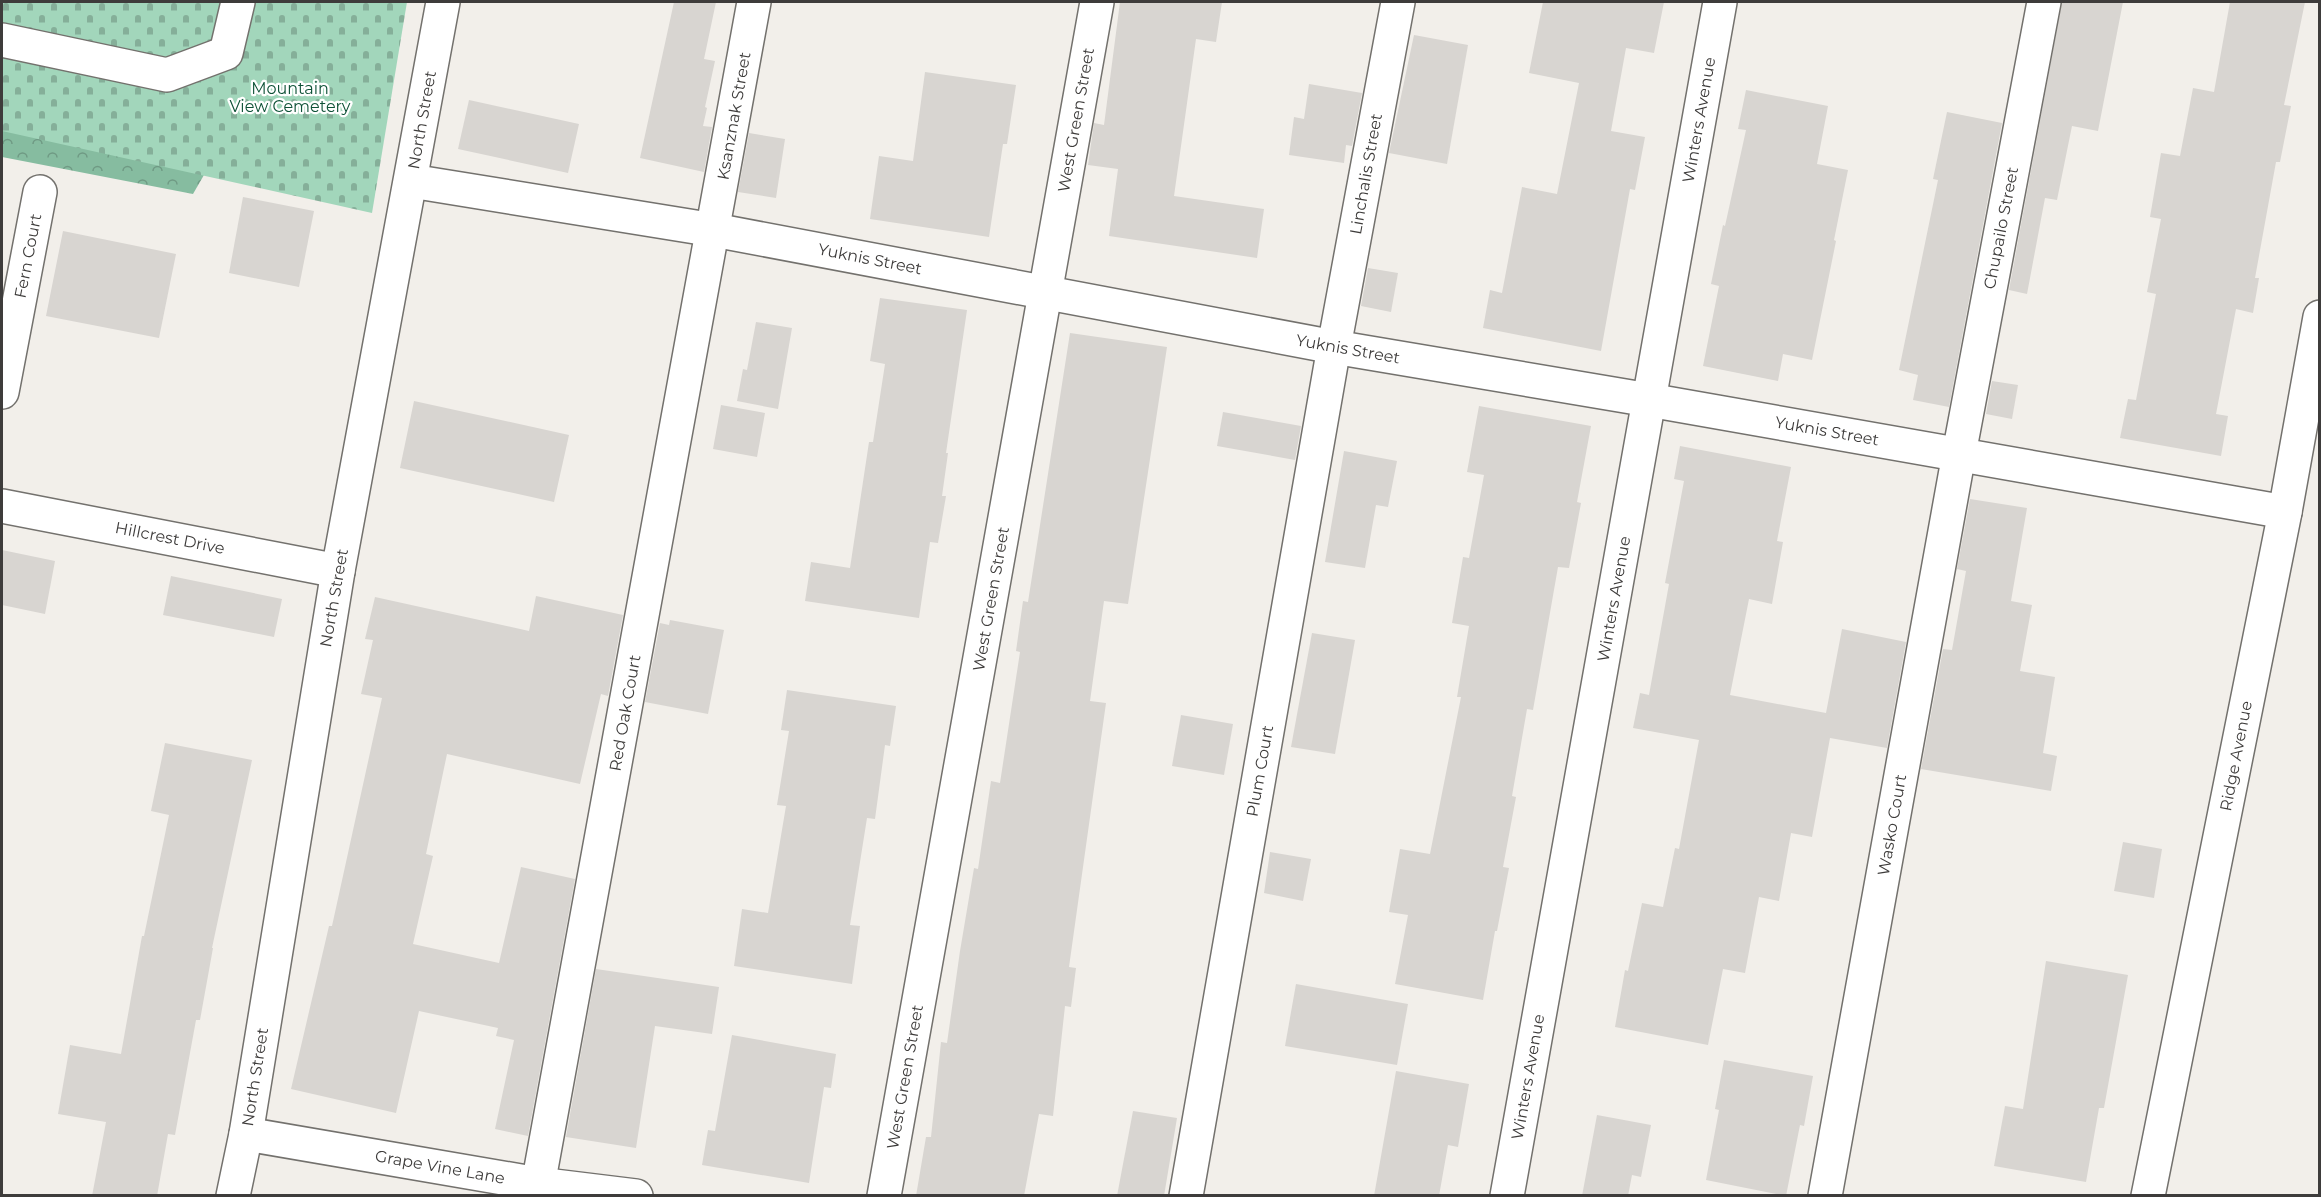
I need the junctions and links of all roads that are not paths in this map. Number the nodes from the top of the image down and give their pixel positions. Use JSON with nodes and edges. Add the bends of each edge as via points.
{"nodes":[{"id":1,"x":238,"y":2,"type":"edge"},
{"id":2,"x":443,"y":2,"type":"edge"},
{"id":3,"x":754,"y":2,"type":"edge"},
{"id":4,"x":1097,"y":2,"type":"edge"},
{"id":5,"x":1398,"y":2,"type":"edge"},
{"id":6,"x":1720,"y":2,"type":"edge"},
{"id":7,"x":2044,"y":2,"type":"edge"},
{"id":8,"x":2,"y":40,"type":"edge"},
{"id":9,"x":411,"y":181,"type":"junction"},
{"id":10,"x":40,"y":192,"type":"dead end"},
{"id":11,"x":714,"y":230,"type":"junction"},
{"id":12,"x":1045,"y":293,"type":"junction"},
{"id":13,"x":2319,"y":317,"type":"edge"},
{"id":14,"x":1334,"y":347,"type":"junction"},
{"id":15,"x":2,"y":392,"type":"edge"},
{"id":16,"x":1649,"y":400,"type":"junction"},
{"id":17,"x":1959,"y":454,"type":"junction"},
{"id":18,"x":2,"y":506,"type":"edge"},
{"id":19,"x":2285,"y":512,"type":"junction"},
{"id":20,"x":338,"y":571,"type":"junction"},
{"id":21,"x":246,"y":1134,"type":"junction"},
{"id":22,"x":537,"y":1190,"type":"edge"},
{"id":23,"x":233,"y":1196,"type":"edge"},
{"id":24,"x":636,"y":1196,"type":"edge"},
{"id":25,"x":884,"y":1196,"type":"edge"},
{"id":26,"x":1186,"y":1196,"type":"edge"},
{"id":27,"x":1507,"y":1196,"type":"edge"},
{"id":28,"x":1825,"y":1196,"type":"edge"},
{"id":29,"x":2148,"y":1196,"type":"edge"}],
"edges":[{"from":1,"to":8,"type":"street","via":[[226,53],[167,75]]},
{"from":2,"to":9,"type":"street","name":"North Street"},
{"from":3,"to":11,"type":"street","name":"Ksanznak Street"},
{"from":4,"to":12,"type":"street","name":"West Green Street"},
{"from":5,"to":14,"type":"street","name":"Linchalis Street"},
{"from":6,"to":16,"type":"street","name":"Winters Avenue"},
{"from":7,"to":17,"type":"street","name":"Chupailo Street"},
{"from":9,"to":11,"type":"street","name":"Yuknis Street"},
{"from":9,"to":20,"type":"street","name":"North Street"},
{"from":10,"to":15,"type":"street","name":"Fern Court"},
{"from":11,"to":12,"type":"street","name":"Yuknis Street"},
{"from":11,"to":22,"type":"street","name":"Red Oak Court"},
{"from":12,"to":14,"type":"street","name":"Yuknis Street"},
{"from":12,"to":25,"type":"street","name":"West Green Street"},
{"from":13,"to":19,"type":"street","name":"Ridge Avenue"},
{"from":14,"to":16,"type":"street","name":"Yuknis Street"},
{"from":14,"to":26,"type":"street","name":"Plum Court"},
{"from":16,"to":17,"type":"street","name":"Yuknis Street"},
{"from":16,"to":27,"type":"street","name":"Winters Avenue"},
{"from":17,"to":19,"type":"street","name":"Yuknis Street"},
{"from":17,"to":28,"type":"street","name":"Wasko Court"},
{"from":18,"to":20,"type":"street","name":"Hillcrest Drive"},
{"from":19,"to":29,"type":"street","name":"Ridge Avenue"},
{"from":20,"to":21,"type":"street","name":"North Street"},
{"from":21,"to":22,"type":"street","name":"Grape Vine Lane"},
{"from":21,"to":23,"type":"street","name":"North Street"},
{"from":22,"to":24,"type":"street","name":"Grape Vine Lane"}]}
